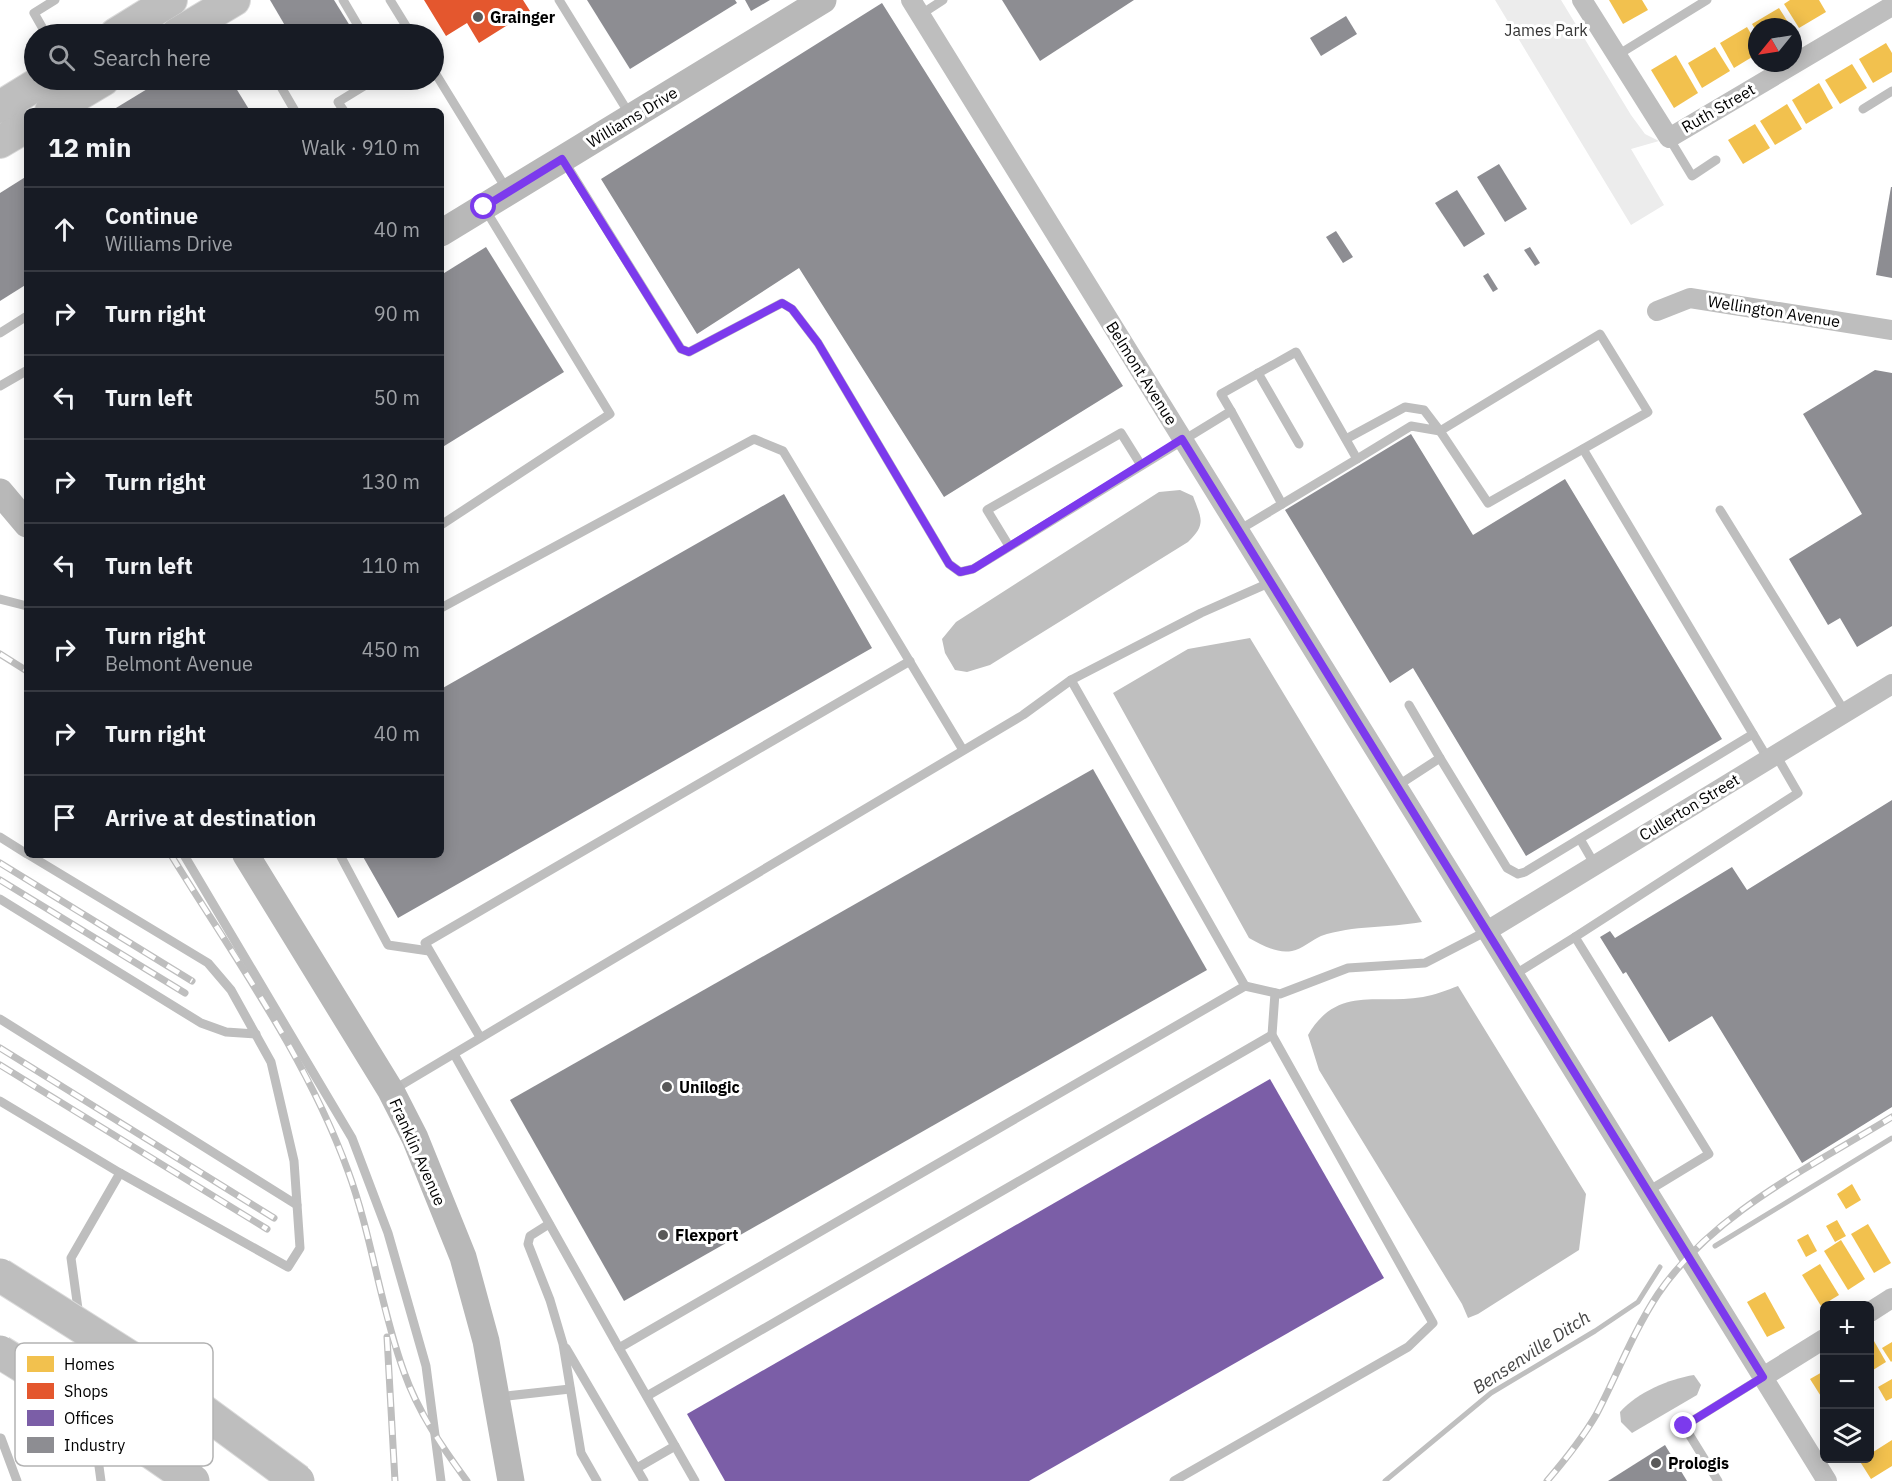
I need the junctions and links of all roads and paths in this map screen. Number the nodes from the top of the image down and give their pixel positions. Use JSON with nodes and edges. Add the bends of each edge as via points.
{"nodes":[{"id":1,"x":54,"y":0,"type":"edge"},
{"id":2,"x":234,"y":0,"type":"edge"},
{"id":3,"x":343,"y":0,"type":"edge"},
{"id":4,"x":390,"y":0,"type":"edge"},
{"id":5,"x":559,"y":0,"type":"edge"},
{"id":6,"x":823,"y":0,"type":"edge"},
{"id":7,"x":943,"y":0,"type":"edge"},
{"id":8,"x":1582,"y":0,"type":"edge"},
{"id":9,"x":1707,"y":0,"type":"edge"},
{"id":10,"x":163,"y":2,"type":"edge"},
{"id":11,"x":1892,"y":6,"type":"edge"},
{"id":12,"x":915,"y":7,"type":"edge"},
{"id":13,"x":40,"y":24,"type":"edge"},
{"id":14,"x":131,"y":24,"type":"edge"},
{"id":15,"x":194,"y":24,"type":"edge"},
{"id":16,"x":357,"y":24,"type":"edge"},
{"id":17,"x":405,"y":24,"type":"edge"},
{"id":18,"x":1616,"y":56,"type":"junction"},
{"id":19,"x":444,"y":87,"type":"edge"},
{"id":20,"x":28,"y":90,"type":"edge"},
{"id":21,"x":86,"y":90,"type":"edge"},
{"id":22,"x":283,"y":90,"type":"edge"},
{"id":23,"x":358,"y":90,"type":"edge"},
{"id":24,"x":1892,"y":91,"type":"edge"},
{"id":25,"x":0,"y":107,"type":"edge"},
{"id":26,"x":56,"y":108,"type":"edge"},
{"id":27,"x":293,"y":108,"type":"edge"},
{"id":28,"x":342,"y":108,"type":"edge"},
{"id":29,"x":1863,"y":109,"type":"dead end"},
{"id":30,"x":632,"y":117,"type":"junction"},
{"id":31,"x":24,"y":128,"type":"edge"},
{"id":32,"x":1669,"y":138,"type":"junction"},
{"id":33,"x":0,"y":142,"type":"edge"},
{"id":34,"x":562,"y":159,"type":"junction"},
{"id":35,"x":1716,"y":160,"type":"dead end"},
{"id":36,"x":508,"y":192,"type":"junction"},
{"id":37,"x":484,"y":207,"type":"junction"},
{"id":38,"x":444,"y":230,"type":"edge"},
{"id":39,"x":1658,"y":311,"type":"dead end"},
{"id":40,"x":24,"y":318,"type":"edge"},
{"id":41,"x":1892,"y":330,"type":"edge"},
{"id":42,"x":0,"y":333,"type":"edge"},
{"id":43,"x":24,"y":371,"type":"edge"},
{"id":44,"x":1258,"y":373,"type":"junction"},
{"id":45,"x":0,"y":386,"type":"edge"},
{"id":46,"x":1231,"y":411,"type":"junction"},
{"id":47,"x":1440,"y":431,"type":"junction"},
{"id":48,"x":1182,"y":439,"type":"junction"},
{"id":49,"x":1346,"y":440,"type":"junction"},
{"id":50,"x":1299,"y":444,"type":"dead end"},
{"id":51,"x":1583,"y":449,"type":"junction"},
{"id":52,"x":1357,"y":459,"type":"junction"},
{"id":53,"x":1141,"y":465,"type":"junction"},
{"id":54,"x":1282,"y":504,"type":"junction"},
{"id":55,"x":1720,"y":510,"type":"dead end"},
{"id":56,"x":444,"y":523,"type":"edge"},
{"id":57,"x":1239,"y":530,"type":"junction"},
{"id":58,"x":1010,"y":546,"type":"junction"},
{"id":59,"x":1271,"y":582,"type":"junction"},
{"id":60,"x":0,"y":599,"type":"edge"},
{"id":61,"x":24,"y":605,"type":"edge"},
{"id":62,"x":444,"y":606,"type":"edge"},
{"id":63,"x":910,"y":661,"type":"junction"},
{"id":64,"x":1071,"y":680,"type":"junction"},
{"id":65,"x":1892,"y":684,"type":"edge"},
{"id":66,"x":1409,"y":705,"type":"dead end"},
{"id":67,"x":1845,"y":712,"type":"junction"},
{"id":68,"x":1753,"y":734,"type":"junction"},
{"id":69,"x":963,"y":750,"type":"junction"},
{"id":70,"x":1772,"y":757,"type":"junction"},
{"id":71,"x":1440,"y":758,"type":"junction"},
{"id":72,"x":1397,"y":786,"type":"junction"},
{"id":73,"x":0,"y":837,"type":"edge"},
{"id":74,"x":1580,"y":839,"type":"junction"},
{"id":75,"x":24,"y":852,"type":"edge"},
{"id":76,"x":35,"y":858,"type":"edge"},
{"id":77,"x":186,"y":858,"type":"edge"},
{"id":78,"x":248,"y":858,"type":"edge"},
{"id":79,"x":342,"y":858,"type":"edge"},
{"id":80,"x":1595,"y":865,"type":"junction"},
{"id":81,"x":0,"y":899,"type":"edge"},
{"id":82,"x":1487,"y":931,"type":"junction"},
{"id":83,"x":1575,"y":937,"type":"junction"},
{"id":84,"x":429,"y":951,"type":"junction"},
{"id":85,"x":1514,"y":975,"type":"junction"},
{"id":86,"x":1245,"y":986,"type":"junction"},
{"id":87,"x":1275,"y":993,"type":"junction"},
{"id":88,"x":0,"y":1019,"type":"edge"},
{"id":89,"x":256,"y":1034,"type":"junction"},
{"id":90,"x":1272,"y":1035,"type":"junction"},
{"id":91,"x":480,"y":1037,"type":"junction"},
{"id":92,"x":454,"y":1054,"type":"junction"},
{"id":93,"x":392,"y":1091,"type":"junction"},
{"id":94,"x":0,"y":1101,"type":"edge"},
{"id":95,"x":120,"y":1173,"type":"junction"},
{"id":96,"x":1648,"y":1191,"type":"junction"},
{"id":97,"x":297,"y":1204,"type":"junction"},
{"id":98,"x":549,"y":1224,"type":"junction"},
{"id":99,"x":0,"y":1275,"type":"edge"},
{"id":100,"x":1892,"y":1298,"type":"edge"},
{"id":101,"x":1874,"y":1309,"type":"edge"},
{"id":102,"x":1820,"y":1341,"type":"edge"},
{"id":103,"x":82,"y":1343,"type":"edge"},
{"id":104,"x":107,"y":1343,"type":"edge"},
{"id":105,"x":564,"y":1344,"type":"junction"},
{"id":106,"x":619,"y":1348,"type":"junction"},
{"id":107,"x":0,"y":1352,"type":"edge"},
{"id":108,"x":15,"y":1361,"type":"edge"},
{"id":109,"x":1763,"y":1377,"type":"junction"},
{"id":110,"x":570,"y":1389,"type":"junction"},
{"id":111,"x":646,"y":1396,"type":"junction"},
{"id":112,"x":498,"y":1397,"type":"junction"},
{"id":113,"x":213,"y":1418,"type":"edge"},
{"id":114,"x":1,"y":1438,"type":"edge"},
{"id":115,"x":675,"y":1446,"type":"junction"},
{"id":116,"x":99,"y":1466,"type":"edge"},
{"id":117,"x":171,"y":1466,"type":"edge"},
{"id":118,"x":637,"y":1468,"type":"junction"},
{"id":119,"x":17,"y":1481,"type":"edge"},
{"id":120,"x":101,"y":1481,"type":"edge"},
{"id":121,"x":193,"y":1481,"type":"edge"},
{"id":122,"x":298,"y":1481,"type":"edge"},
{"id":123,"x":441,"y":1481,"type":"edge"},
{"id":124,"x":511,"y":1481,"type":"edge"},
{"id":125,"x":597,"y":1481,"type":"edge"},
{"id":126,"x":644,"y":1481,"type":"edge"},
{"id":127,"x":695,"y":1481,"type":"edge"},
{"id":128,"x":1174,"y":1481,"type":"edge"},
{"id":129,"x":1718,"y":1481,"type":"edge"},
{"id":130,"x":1827,"y":1481,"type":"edge"}],
"edges":[{"from":1,"to":13,"type":"lane","via":[[34,13]]},
{"from":2,"to":15,"type":"main road"},
{"from":3,"to":16,"type":"lane"},
{"from":4,"to":17,"type":"lane"},
{"from":5,"to":30,"type":"lane"},
{"from":6,"to":30,"type":"main road","name":"Williams Drive"},
{"from":7,"to":12,"type":"lane"},
{"from":8,"to":18,"type":"street"},
{"from":9,"to":18,"type":"lane"},
{"from":10,"to":14,"type":"main road"},
{"from":11,"to":32,"type":"street","name":"Ruth Street"},
{"from":12,"to":48,"type":"street","name":"Belmont Avenue"},
{"from":18,"to":32,"type":"street"},
{"from":19,"to":36,"type":"lane"},
{"from":20,"to":25,"type":"main road"},
{"from":21,"to":26,"type":"main road"},
{"from":22,"to":27,"type":"lane"},
{"from":23,"to":28,"type":"lane","via":[[338,102]]},
{"from":24,"to":29,"type":"lane"},
{"from":30,"to":34,"type":"main road","name":"Williams Drive"},
{"from":31,"to":33,"type":"main road"},
{"from":32,"to":35,"type":"lane","via":[[1692,176]]},
{"from":34,"to":36,"type":"main road","name":"Williams Drive"},
{"from":34,"to":58,"type":"lane","via":[[681,349],[689,352],[782,303],[792,309],[818,343],[949,564],[960,572],[973,569]]},
{"from":36,"to":37,"type":"main road","name":"Williams Drive"},
{"from":37,"to":38,"type":"main road","name":"Williams Drive"},
{"from":37,"to":56,"type":"lane","via":[[610,414]]},
{"from":39,"to":41,"type":"street","name":"Wellington Avenue","via":[[1690,298]]},
{"from":40,"to":42,"type":"lane"},
{"from":43,"to":45,"type":"lane"},
{"from":44,"to":46,"type":"lane","via":[[1221,394]]},
{"from":44,"to":49,"type":"lane","via":[[1296,352]]},
{"from":44,"to":50,"type":"lane"},
{"from":46,"to":48,"type":"lane"},
{"from":46,"to":54,"type":"lane"},
{"from":47,"to":49,"type":"lane","via":[[1424,410],[1405,406]]},
{"from":47,"to":51,"type":"lane","via":[[1488,502]]},
{"from":47,"to":51,"type":"lane","via":[[1600,334],[1648,412]]},
{"from":47,"to":52,"type":"lane","via":[[1411,426]]},
{"from":48,"to":53,"type":"lane"},
{"from":48,"to":57,"type":"street","name":"Belmont Avenue"},
{"from":49,"to":52,"type":"lane"},
{"from":51,"to":68,"type":"lane"},
{"from":52,"to":54,"type":"lane"},
{"from":53,"to":58,"type":"lane"},
{"from":53,"to":58,"type":"lane","via":[[1121,433],[987,510]]},
{"from":54,"to":57,"type":"lane"},
{"from":55,"to":67,"type":"lane"},
{"from":57,"to":59,"type":"street","name":"Belmont Avenue"},
{"from":59,"to":64,"type":"lane"},
{"from":59,"to":72,"type":"street","name":"Belmont Avenue"},
{"from":60,"to":61,"type":"lane"},
{"from":62,"to":63,"type":"lane","via":[[754,438],[783,451]]},
{"from":63,"to":69,"type":"lane"},
{"from":63,"to":84,"type":"lane","via":[[436,937],[426,944]]},
{"from":64,"to":69,"type":"lane","via":[[1023,715]]},
{"from":64,"to":86,"type":"lane"},
{"from":65,"to":67,"type":"street","name":"Cullerton Street"},
{"from":66,"to":71,"type":"lane"},
{"from":67,"to":70,"type":"street","name":"Cullerton Street"},
{"from":68,"to":70,"type":"lane"},
{"from":68,"to":74,"type":"lane"},
{"from":69,"to":91,"type":"lane"},
{"from":70,"to":80,"type":"street","name":"Cullerton Street"},
{"from":70,"to":83,"type":"lane","via":[[1798,792]]},
{"from":71,"to":72,"type":"lane"},
{"from":71,"to":74,"type":"lane","via":[[1512,872],[1525,872]]},
{"from":72,"to":82,"type":"street","name":"Belmont Avenue"},
{"from":73,"to":75,"type":"lane"},
{"from":74,"to":80,"type":"lane"},
{"from":76,"to":89,"type":"lane","via":[[208,963],[231,990]]},
{"from":77,"to":123,"type":"lane","via":[[352,1138],[388,1233],[426,1366]]},
{"from":78,"to":93,"type":"main road","name":"Franklin Avenue"},
{"from":79,"to":84,"type":"lane","via":[[388,945]]},
{"from":80,"to":82,"type":"street","name":"Cullerton Street"},
{"from":81,"to":89,"type":"lane","via":[[201,1023],[226,1032]]},
{"from":82,"to":85,"type":"street","name":"Belmont Avenue"},
{"from":82,"to":87,"type":"lane","via":[[1425,963],[1348,968]]},
{"from":83,"to":85,"type":"lane"},
{"from":83,"to":96,"type":"lane","via":[[1709,1154]]},
{"from":84,"to":91,"type":"lane"},
{"from":85,"to":96,"type":"street","name":"Belmont Avenue"},
{"from":86,"to":87,"type":"lane"},
{"from":86,"to":106,"type":"lane"},
{"from":87,"to":90,"type":"lane"},
{"from":88,"to":97,"type":"lane"},
{"from":89,"to":97,"type":"lane","via":[[271,1062],[294,1161]]},
{"from":90,"to":111,"type":"lane"},
{"from":90,"to":128,"type":"lane","via":[[1433,1323],[1408,1347]]},
{"from":91,"to":92,"type":"lane"},
{"from":92,"to":93,"type":"lane"},
{"from":92,"to":98,"type":"lane"},
{"from":93,"to":112,"type":"main road","name":"Franklin Avenue","via":[[463,1257]]},
{"from":94,"to":95,"type":"lane"},
{"from":95,"to":97,"type":"lane","via":[[288,1267],[300,1248]]},
{"from":95,"to":103,"type":"lane","via":[[71,1258]]},
{"from":96,"to":109,"type":"street","name":"Belmont Avenue"},
{"from":98,"to":105,"type":"lane","via":[[530,1236],[528,1244]]},
{"from":98,"to":106,"type":"lane"},
{"from":99,"to":104,"type":"highway","bridge":true},
{"from":100,"to":101,"type":"street"},
{"from":102,"to":109,"type":"street"},
{"from":105,"to":110,"type":"lane"},
{"from":105,"to":118,"type":"lane"},
{"from":106,"to":111,"type":"lane"},
{"from":107,"to":108,"type":"highway","bridge":true},
{"from":109,"to":129,"type":"lane","via":[[1684,1426]]},
{"from":109,"to":130,"type":"street","name":"Belmont Avenue"},
{"from":110,"to":112,"type":"lane"},
{"from":110,"to":125,"type":"lane","via":[[581,1453]]},
{"from":111,"to":115,"type":"lane"},
{"from":112,"to":124,"type":"main road","name":"Franklin Avenue"},
{"from":113,"to":122,"type":"highway","bridge":true},
{"from":114,"to":119,"type":"lane"},
{"from":115,"to":118,"type":"lane"},
{"from":115,"to":127,"type":"lane"},
{"from":116,"to":120,"type":"lane"},
{"from":117,"to":121,"type":"highway","bridge":true},
{"from":118,"to":126,"type":"lane"}]}
